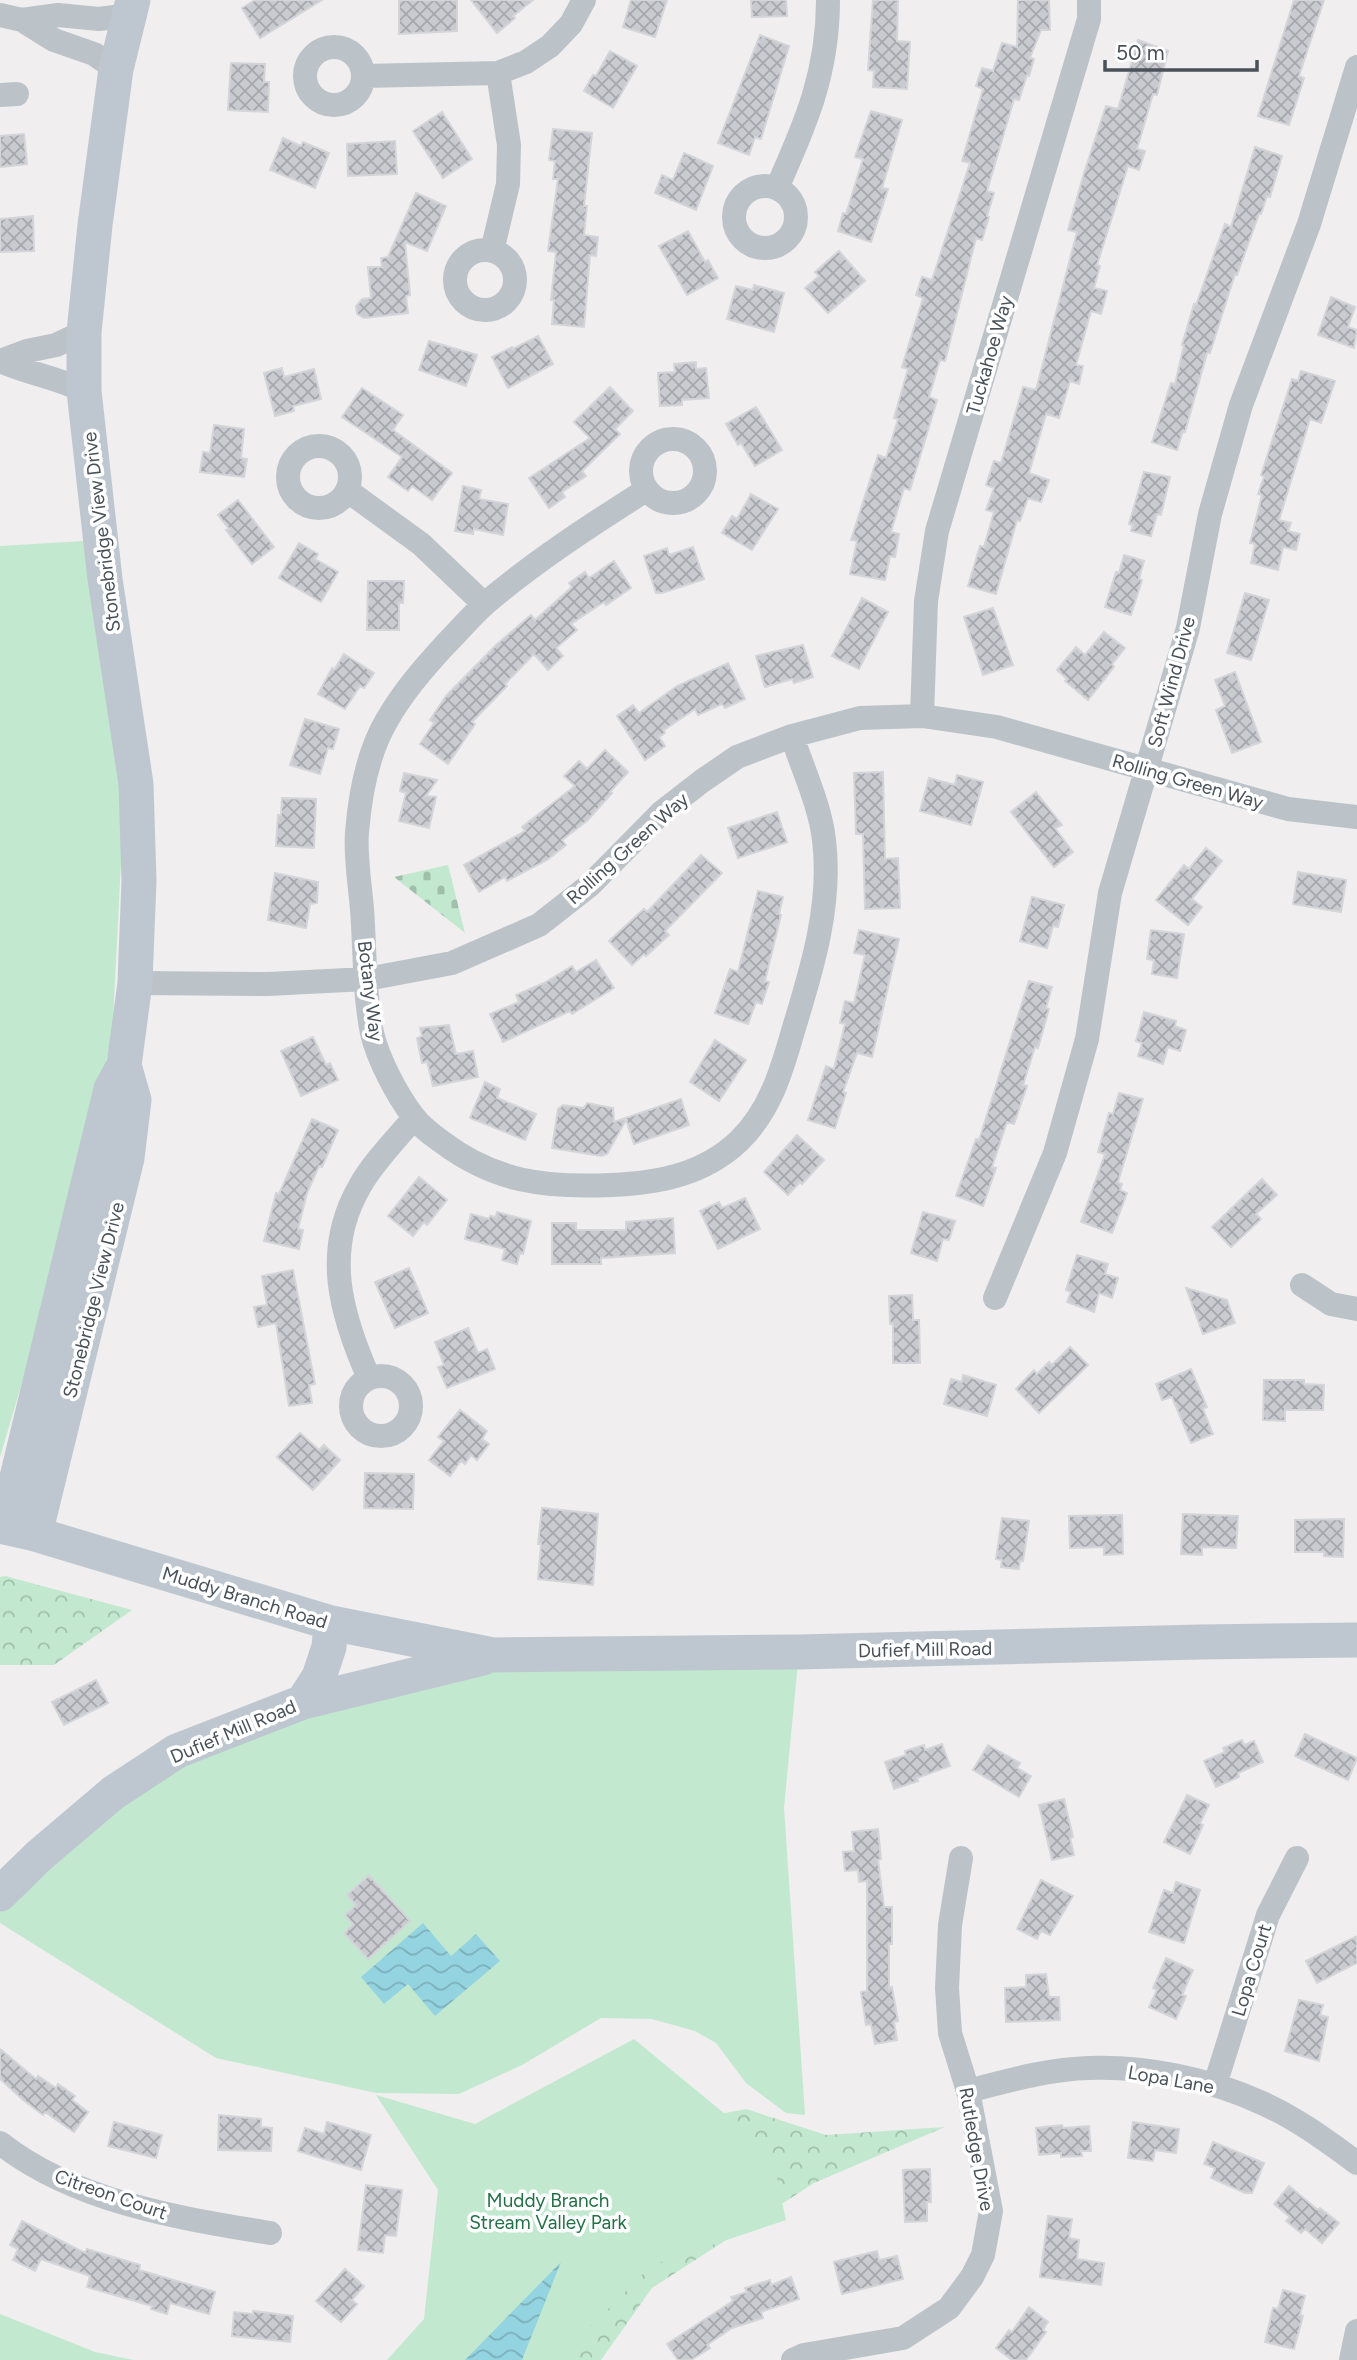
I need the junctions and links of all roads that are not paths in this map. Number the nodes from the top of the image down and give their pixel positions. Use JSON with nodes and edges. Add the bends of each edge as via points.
{"nodes":[{"id":1,"x":584,"y":0,"type":"edge"},
{"id":2,"x":828,"y":0,"type":"edge"},
{"id":3,"x":1088,"y":0,"type":"edge"},
{"id":4,"x":131,"y":7,"type":"edge"},
{"id":5,"x":11,"y":17,"type":"edge"},
{"id":6,"x":1357,"y":67,"type":"edge"},
{"id":7,"x":116,"y":69,"type":"junction"},
{"id":8,"x":498,"y":73,"type":"junction"},
{"id":9,"x":363,"y":76,"type":"dead end"},
{"id":10,"x":777,"y":188,"type":"dead end"},
{"id":11,"x":492,"y":251,"type":"dead end"},
{"id":12,"x":84,"y":332,"type":"junction"},
{"id":13,"x":0,"y":361,"type":"edge"},
{"id":14,"x":84,"y":391,"type":"junction"},
{"id":15,"x":646,"y":490,"type":"dead end"},
{"id":16,"x":348,"y":491,"type":"dead end"},
{"id":17,"x":484,"y":604,"type":"junction"},
{"id":18,"x":922,"y":716,"type":"junction"},
{"id":19,"x":792,"y":736,"type":"junction"},
{"id":20,"x":1147,"y":770,"type":"junction"},
{"id":21,"x":1357,"y":817,"type":"edge"},
{"id":22,"x":367,"y":979,"type":"junction"},
{"id":23,"x":135,"y":982,"type":"junction"},
{"id":24,"x":414,"y":1118,"type":"junction"},
{"id":25,"x":1302,"y":1285,"type":"dead end"},
{"id":26,"x":995,"y":1297,"type":"dead end"},
{"id":27,"x":1357,"y":1310,"type":"edge"},
{"id":28,"x":369,"y":1378,"type":"dead end"},
{"id":29,"x":13,"y":1529,"type":"edge"},
{"id":30,"x":331,"y":1623,"type":"junction"},
{"id":31,"x":1357,"y":1640,"type":"edge"},
{"id":32,"x":493,"y":1656,"type":"junction"},
{"id":33,"x":303,"y":1702,"type":"junction"},
{"id":34,"x":961,"y":1858,"type":"dead end"},
{"id":35,"x":1297,"y":1858,"type":"dead end"},
{"id":36,"x":0,"y":1894,"type":"edge"},
{"id":37,"x":1215,"y":2085,"type":"junction"},
{"id":38,"x":968,"y":2091,"type":"junction"},
{"id":39,"x":0,"y":2143,"type":"edge"},
{"id":40,"x":1357,"y":2163,"type":"edge"},
{"id":41,"x":270,"y":2233,"type":"dead end"},
{"id":42,"x":1357,"y":2331,"type":"edge"},
{"id":43,"x":793,"y":2360,"type":"edge"},
{"id":44,"x":1351,"y":2360,"type":"edge"}],
"edges":[{"from":1,"to":8,"type":"street","via":[[571,24],[550,46]]},
{"from":2,"to":10,"type":"street","via":[[821,78],[807,123]]},
{"from":3,"to":18,"type":"street","name":"Tuckahoe Way","via":[[1089,19],[937,531],[926,601]]},
{"from":4,"to":5,"type":"street","via":[[99,19]]},
{"from":4,"to":7,"type":"street","name":"Stonebridge View Drive"},
{"from":5,"to":7,"type":"street"},
{"from":6,"to":20,"type":"street","name":"Soft Wind Drive","via":[[1309,223],[1241,405],[1208,519],[1188,628]]},
{"from":7,"to":12,"type":"street","name":"Stonebridge View Drive"},
{"from":8,"to":9,"type":"street"},
{"from":8,"to":11,"type":"street","via":[[509,145],[508,184]]},
{"from":12,"to":13,"type":"street"},
{"from":12,"to":14,"type":"street","name":"Stonebridge View Drive"},
{"from":13,"to":14,"type":"street"},
{"from":14,"to":23,"type":"street","name":"Stonebridge View Drive","via":[[105,579],[136,784]]},
{"from":15,"to":17,"type":"street","name":"Botany Way","via":[[567,540]]},
{"from":16,"to":17,"type":"street","via":[[421,544]]},
{"from":17,"to":22,"type":"street","name":"Botany Way","via":[[413,679],[385,723],[366,773],[357,834]]},
{"from":18,"to":19,"type":"street","name":"Rolling Green Way","via":[[860,718]]},
{"from":18,"to":20,"type":"street","name":"Rolling Green Way","via":[[997,727]]},
{"from":19,"to":22,"type":"street","name":"Rolling Green Way","via":[[737,757],[702,781],[662,812],[590,885],[539,925],[452,963]]},
{"from":19,"to":24,"type":"street","name":"Botany Way","via":[[824,841],[824,892],[816,955],[771,1098],[740,1140],[714,1161],[676,1178],[570,1187],[505,1177],[462,1157]]},
{"from":20,"to":21,"type":"street","name":"Rolling Green Way","via":[[1288,809]]},
{"from":20,"to":26,"type":"street","name":"Soft Wind Drive","via":[[1110,893],[1087,1039],[1055,1153]]},
{"from":22,"to":23,"type":"street","name":"Rolling Green Way","via":[[268,984]]},
{"from":22,"to":24,"type":"street","name":"Botany Way","via":[[373,1035],[386,1070]]},
{"from":23,"to":29,"type":"street","name":"Stonebridge View Drive","via":[[124,1065],[111,1089]]},
{"from":24,"to":28,"type":"street","via":[[360,1185],[339,1247],[340,1294]]},
{"from":25,"to":27,"type":"street","via":[[1331,1304]]},
{"from":29,"to":30,"type":"street","name":"Muddy Branch Road"},
{"from":30,"to":32,"type":"street","name":"Muddy Branch Road"},
{"from":30,"to":33,"type":"street","name":"Dufief Mill Road","via":[[322,1667]]},
{"from":31,"to":32,"type":"street","name":"Dufief Mill Road"},
{"from":32,"to":33,"type":"street"},
{"from":33,"to":36,"type":"street","name":"Dufief Mill Road","via":[[177,1751],[113,1793]]},
{"from":34,"to":38,"type":"street","name":"Rutledge Drive","via":[[950,1924],[947,1988],[950,2033]]},
{"from":35,"to":37,"type":"street","name":"Lopa Court","via":[[1268,1915]]},
{"from":37,"to":38,"type":"street","name":"Lopa Lane","via":[[1151,2072],[1089,2068],[1028,2076]]},
{"from":37,"to":40,"type":"street","name":"Lopa Lane","via":[[1262,2103],[1315,2132]]},
{"from":38,"to":43,"type":"street","name":"Rutledge Drive","via":[[991,2211],[983,2255],[972,2277],[949,2308],[903,2338]]},
{"from":39,"to":41,"type":"street","name":"Citreon Court","via":[[54,2176],[132,2206]]},
{"from":42,"to":44,"type":"street"}]}
